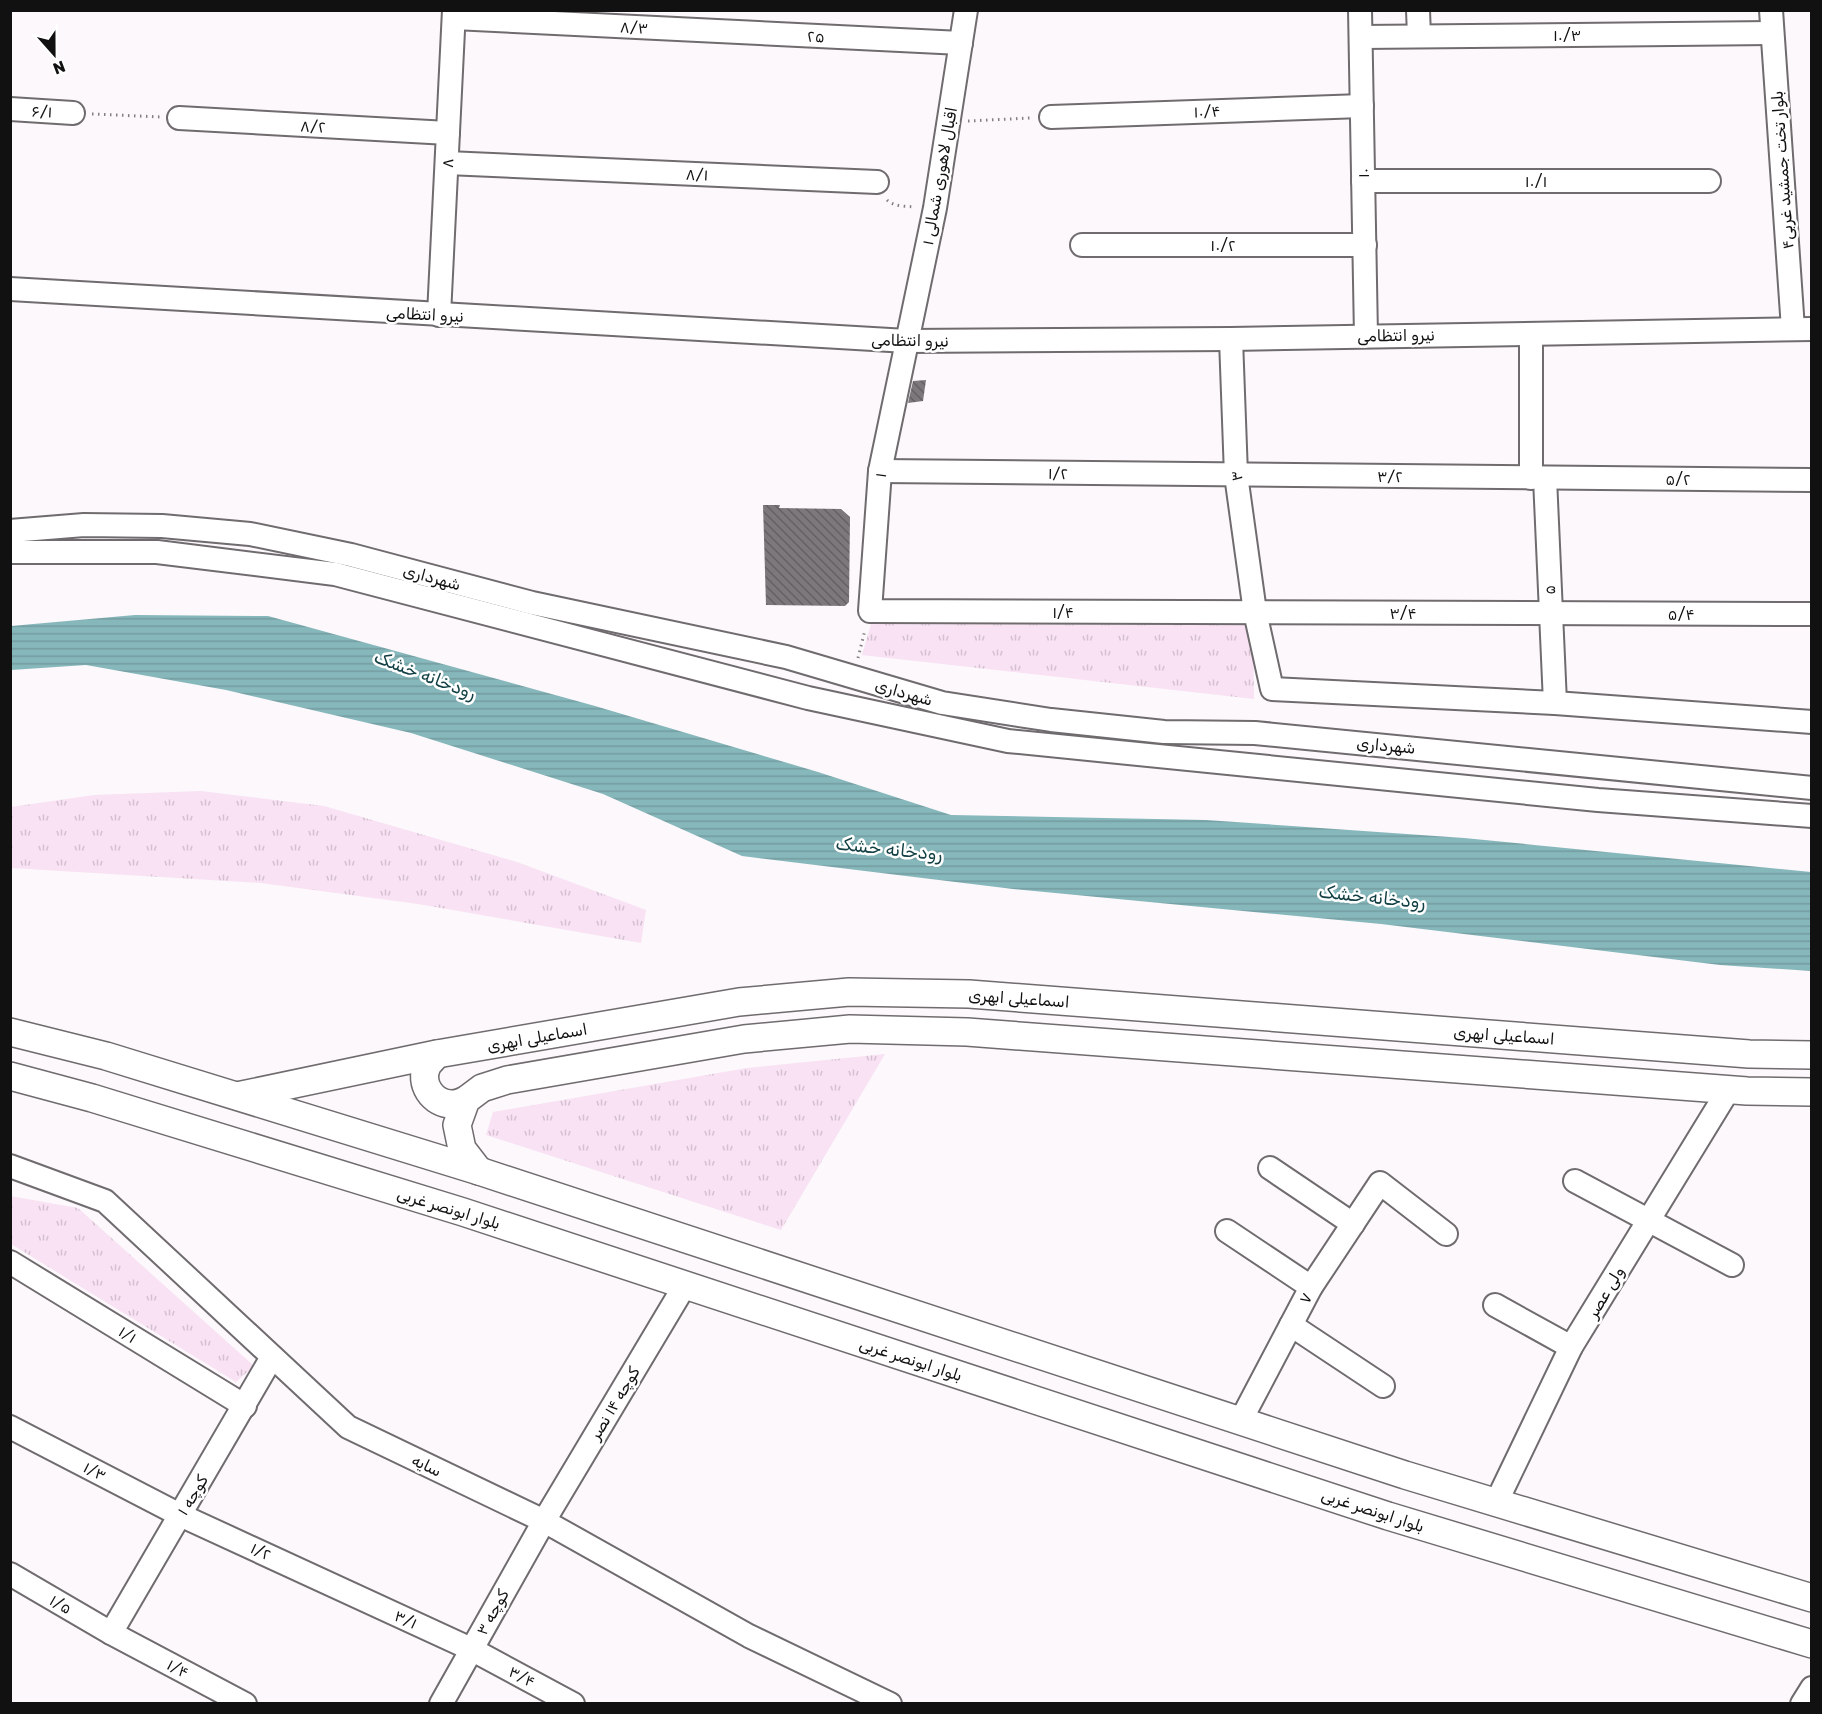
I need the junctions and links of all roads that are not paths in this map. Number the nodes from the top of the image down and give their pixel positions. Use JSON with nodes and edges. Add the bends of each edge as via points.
{"nodes":[{"id":1,"x":966,"y":10,"type":"edge"},
{"id":2,"x":1360,"y":10,"type":"edge"},
{"id":3,"x":1418,"y":10,"type":"edge"},
{"id":4,"x":1771,"y":10,"type":"edge"},
{"id":5,"x":454,"y":14,"type":"edge"},
{"id":6,"x":525,"y":16,"type":"edge"},
{"id":7,"x":671,"y":29,"type":"joint"},
{"id":8,"x":1772,"y":33,"type":"junction"},
{"id":9,"x":1419,"y":36,"type":"junction"},
{"id":10,"x":1361,"y":37,"type":"junction"},
{"id":11,"x":961,"y":43,"type":"junction"},
{"id":12,"x":1362,"y":106,"type":"junction"},
{"id":13,"x":10,"y":109,"type":"edge"},
{"id":14,"x":73,"y":113,"type":"road end"},
{"id":15,"x":1051,"y":117,"type":"road end"},
{"id":16,"x":179,"y":118,"type":"road end"},
{"id":17,"x":448,"y":133,"type":"junction"},
{"id":18,"x":447,"y":163,"type":"junction"},
{"id":19,"x":1364,"y":181,"type":"junction"},
{"id":20,"x":877,"y":182,"type":"road end"},
{"id":21,"x":1709,"y":182,"type":"dead end"},
{"id":22,"x":1082,"y":245,"type":"dead end"},
{"id":23,"x":1365,"y":245,"type":"junction"},
{"id":24,"x":10,"y":290,"type":"edge"},
{"id":25,"x":440,"y":315,"type":"junction"},
{"id":26,"x":1802,"y":329,"type":"edge"},
{"id":27,"x":1531,"y":334,"type":"junction"},
{"id":28,"x":1366,"y":336,"type":"junction"},
{"id":29,"x":1231,"y":339,"type":"junction"},
{"id":30,"x":907,"y":341,"type":"junction"},
{"id":31,"x":880,"y":471,"type":"junction"},
{"id":32,"x":1236,"y":475,"type":"junction"},
{"id":33,"x":1538,"y":478,"type":"junction"},
{"id":34,"x":1812,"y":480,"type":"edge"},
{"id":35,"x":10,"y":531,"type":"edge"},
{"id":36,"x":10,"y":552,"type":"edge"},
{"id":37,"x":870,"y":611,"type":"joint"},
{"id":38,"x":1255,"y":612,"type":"junction"},
{"id":39,"x":1550,"y":614,"type":"junction"},
{"id":40,"x":1812,"y":614,"type":"edge"},
{"id":41,"x":1555,"y":703,"type":"junction"},
{"id":42,"x":1812,"y":723,"type":"edge"},
{"id":43,"x":1812,"y":788,"type":"edge"},
{"id":44,"x":1812,"y":816,"type":"edge"},
{"id":45,"x":10,"y":1032,"type":"edge"},
{"id":46,"x":437,"y":1054,"type":"junction"},
{"id":47,"x":1812,"y":1055,"type":"edge"},
{"id":48,"x":10,"y":1076,"type":"edge"},
{"id":49,"x":1728,"y":1089,"type":"junction"},
{"id":50,"x":1812,"y":1092,"type":"edge"},
{"id":51,"x":234,"y":1096,"type":"junction"},
{"id":52,"x":466,"y":1101,"type":"junction"},
{"id":53,"x":10,"y":1166,"type":"edge"},
{"id":54,"x":1270,"y":1167,"type":"dead end"},
{"id":55,"x":479,"y":1171,"type":"junction"},
{"id":56,"x":1575,"y":1181,"type":"dead end"},
{"id":57,"x":1648,"y":1220,"type":"junction"},
{"id":58,"x":1353,"y":1224,"type":"junction"},
{"id":59,"x":1227,"y":1231,"type":"dead end"},
{"id":60,"x":1446,"y":1234,"type":"dead end"},
{"id":61,"x":10,"y":1262,"type":"edge"},
{"id":62,"x":1732,"y":1265,"type":"dead end"},
{"id":63,"x":685,"y":1285,"type":"junction"},
{"id":64,"x":1311,"y":1287,"type":"junction"},
{"id":65,"x":1495,"y":1305,"type":"dead end"},
{"id":66,"x":1291,"y":1325,"type":"junction"},
{"id":67,"x":967,"y":1331,"type":"junction"},
{"id":68,"x":1571,"y":1347,"type":"junction"},
{"id":69,"x":272,"y":1358,"type":"junction"},
{"id":70,"x":953,"y":1373,"type":"junction"},
{"id":71,"x":1383,"y":1386,"type":"dead end"},
{"id":72,"x":244,"y":1406,"type":"junction"},
{"id":73,"x":1241,"y":1420,"type":"junction"},
{"id":74,"x":10,"y":1427,"type":"edge"},
{"id":75,"x":1496,"y":1503,"type":"junction"},
{"id":76,"x":180,"y":1515,"type":"junction"},
{"id":77,"x":544,"y":1521,"type":"junction"},
{"id":78,"x":10,"y":1574,"type":"edge"},
{"id":79,"x":341,"y":1588,"type":"joint"},
{"id":80,"x":1812,"y":1598,"type":"edge"},
{"id":81,"x":111,"y":1633,"type":"junction"},
{"id":82,"x":1812,"y":1644,"type":"edge"},
{"id":83,"x":471,"y":1649,"type":"junction"},
{"id":84,"x":1812,"y":1688,"type":"edge"},
{"id":85,"x":245,"y":1703,"type":"edge"},
{"id":86,"x":441,"y":1704,"type":"edge"},
{"id":87,"x":573,"y":1704,"type":"edge"},
{"id":88,"x":890,"y":1704,"type":"edge"},
{"id":89,"x":1802,"y":1704,"type":"edge"}],
"edges":[{"from":1,"to":11,"type":"street","name":"اقبال لاهوری شمالی ۱"},
{"from":2,"to":10,"type":"street","name":"۱۰"},
{"from":3,"to":9,"type":"street"},
{"from":4,"to":8,"type":"street","name":"بلوار تخت جمشید غربی۴"},
{"from":5,"to":6,"type":"street","name":"۸/۳"},
{"from":5,"to":17,"type":"street","name":"۸"},
{"from":6,"to":7,"type":"street","name":"۸/۳"},
{"from":7,"to":11,"type":"street","name":"۲۵"},
{"from":8,"to":9,"type":"street","name":"۱۰/۳"},
{"from":8,"to":26,"type":"street","name":"بلوار تخت جمشید غربی۴"},
{"from":9,"to":10,"type":"street","name":"۱۰/۳"},
{"from":10,"to":12,"type":"street","name":"۱۰"},
{"from":11,"to":30,"type":"street","name":"اقبال لاهوری شمالی ۱","via":[[935,208]]},
{"from":12,"to":15,"type":"street","name":"۱۰/۴"},
{"from":12,"to":19,"type":"street","name":"۱۰"},
{"from":13,"to":14,"type":"street","name":"۶/۱"},
{"from":16,"to":17,"type":"street","name":"۸/۲"},
{"from":17,"to":18,"type":"street","name":"۸"},
{"from":18,"to":20,"type":"street","name":"۸/۱"},
{"from":18,"to":25,"type":"street","name":"۸"},
{"from":19,"to":21,"type":"street","name":"۱۰/۱"},
{"from":19,"to":23,"type":"street","name":"۱۰"},
{"from":22,"to":23,"type":"street","name":"۱۰/۲"},
{"from":23,"to":28,"type":"street","name":"۱۰"},
{"from":24,"to":25,"type":"street","name":"نیرو انتظامی"},
{"from":25,"to":30,"type":"street","name":"نیرو انتظامی"},
{"from":26,"to":27,"type":"street","name":"نیرو انتظامی"},
{"from":27,"to":28,"type":"street","name":"نیرو انتظامی"},
{"from":27,"to":33,"type":"street","name":"۵"},
{"from":28,"to":29,"type":"street","name":"نیرو انتظامی"},
{"from":29,"to":30,"type":"street","name":"نیرو انتظامی"},
{"from":29,"to":32,"type":"street","name":"۳"},
{"from":30,"to":31,"type":"street","name":"۱"},
{"from":31,"to":32,"type":"street","name":"۱/۲"},
{"from":31,"to":37,"type":"street","name":"۱"},
{"from":32,"to":33,"type":"street","name":"۳/۲"},
{"from":32,"to":38,"type":"street","name":"۳"},
{"from":33,"to":34,"type":"street","name":"۵/۲"},
{"from":33,"to":39,"type":"street","name":"۵"},
{"from":35,"to":43,"type":"street","name":"شهرداری","via":[[84,525],[162,525],[250,534],[351,555],[532,603],[786,657],[942,703],[1051,720],[1164,732],[1255,733]]},
{"from":36,"to":44,"type":"street","name":"شهرداری","via":[[157,552],[335,574],[808,698],[1008,741],[1598,800]]},
{"from":37,"to":38,"type":"street","name":"۱/۴"},
{"from":38,"to":39,"type":"street","name":"۳/۴"},
{"from":38,"to":41,"type":"street","name":"۳","via":[[1272,689]]},
{"from":39,"to":40,"type":"street","name":"۵/۴"},
{"from":39,"to":41,"type":"street","name":"۵"},
{"from":41,"to":42,"type":"street"},
{"from":45,"to":51,"type":"main road","via":[[106,1056]]},
{"from":46,"to":47,"type":"main road","name":"اسماعیلی ابهری","via":[[739,1002],[849,992],[969,994],[1749,1054]]},
{"from":46,"to":51,"type":"main road","name":"اسماعیلی ابهری"},
{"from":46,"to":52,"type":"main road","via":[[427,1065],[424,1078],[428,1092],[452,1105]]},
{"from":48,"to":63,"type":"main road","name":"بلوار ابونصر غربی","via":[[463,1212]]},
{"from":49,"to":50,"type":"main road"},
{"from":49,"to":52,"type":"main road","via":[[967,1032],[850,1029],[744,1040],[507,1080],[482,1088]]},
{"from":49,"to":57,"type":"street","name":"ولی عصر"},
{"from":51,"to":55,"type":"main road"},
{"from":52,"to":55,"type":"main road","via":[[457,1125],[462,1149]]},
{"from":53,"to":69,"type":"street","name":"سایه","via":[[105,1201]]},
{"from":54,"to":58,"type":"street"},
{"from":55,"to":67,"type":"main road"},
{"from":56,"to":57,"type":"street"},
{"from":57,"to":62,"type":"street"},
{"from":57,"to":68,"type":"street","name":"ولی عصر"},
{"from":58,"to":60,"type":"street","name":"۷","via":[[1380,1183]]},
{"from":58,"to":64,"type":"street","name":"۷"},
{"from":59,"to":64,"type":"street"},
{"from":61,"to":72,"type":"street","name":"۱/۱"},
{"from":63,"to":70,"type":"main road","name":"بلوار ابونصر غربی"},
{"from":63,"to":77,"type":"street","name":"کوچه ۱۴ نصر"},
{"from":64,"to":66,"type":"street","name":"۷"},
{"from":65,"to":68,"type":"street"},
{"from":66,"to":71,"type":"street"},
{"from":66,"to":73,"type":"street","name":"۷"},
{"from":67,"to":70,"type":"main road"},
{"from":67,"to":73,"type":"main road"},
{"from":68,"to":75,"type":"street","name":"ولی عصر"},
{"from":69,"to":72,"type":"street","name":"کوچه ۱"},
{"from":69,"to":77,"type":"street","name":"سایه","via":[[348,1427]]},
{"from":70,"to":82,"type":"main road","name":"بلوار ابونصر غربی","via":[[1389,1516]]},
{"from":72,"to":76,"type":"street","name":"کوچه ۱"},
{"from":73,"to":75,"type":"main road"},
{"from":74,"to":76,"type":"street","name":"۱/۳"},
{"from":75,"to":80,"type":"main road"},
{"from":76,"to":79,"type":"street","name":"۱/۲"},
{"from":76,"to":81,"type":"street","name":"کوچه ۱"},
{"from":77,"to":83,"type":"street","name":"کوچه ۳"},
{"from":77,"to":88,"type":"street","name":"سایه","via":[[749,1636]]},
{"from":78,"to":81,"type":"street","name":"۱/۵"},
{"from":79,"to":83,"type":"street","name":"۳/۱"},
{"from":81,"to":85,"type":"street","name":"۱/۴"},
{"from":83,"to":86,"type":"street","name":"کوچه ۳"},
{"from":83,"to":87,"type":"street","name":"۳/۴"},
{"from":84,"to":89,"type":"street"}]}
